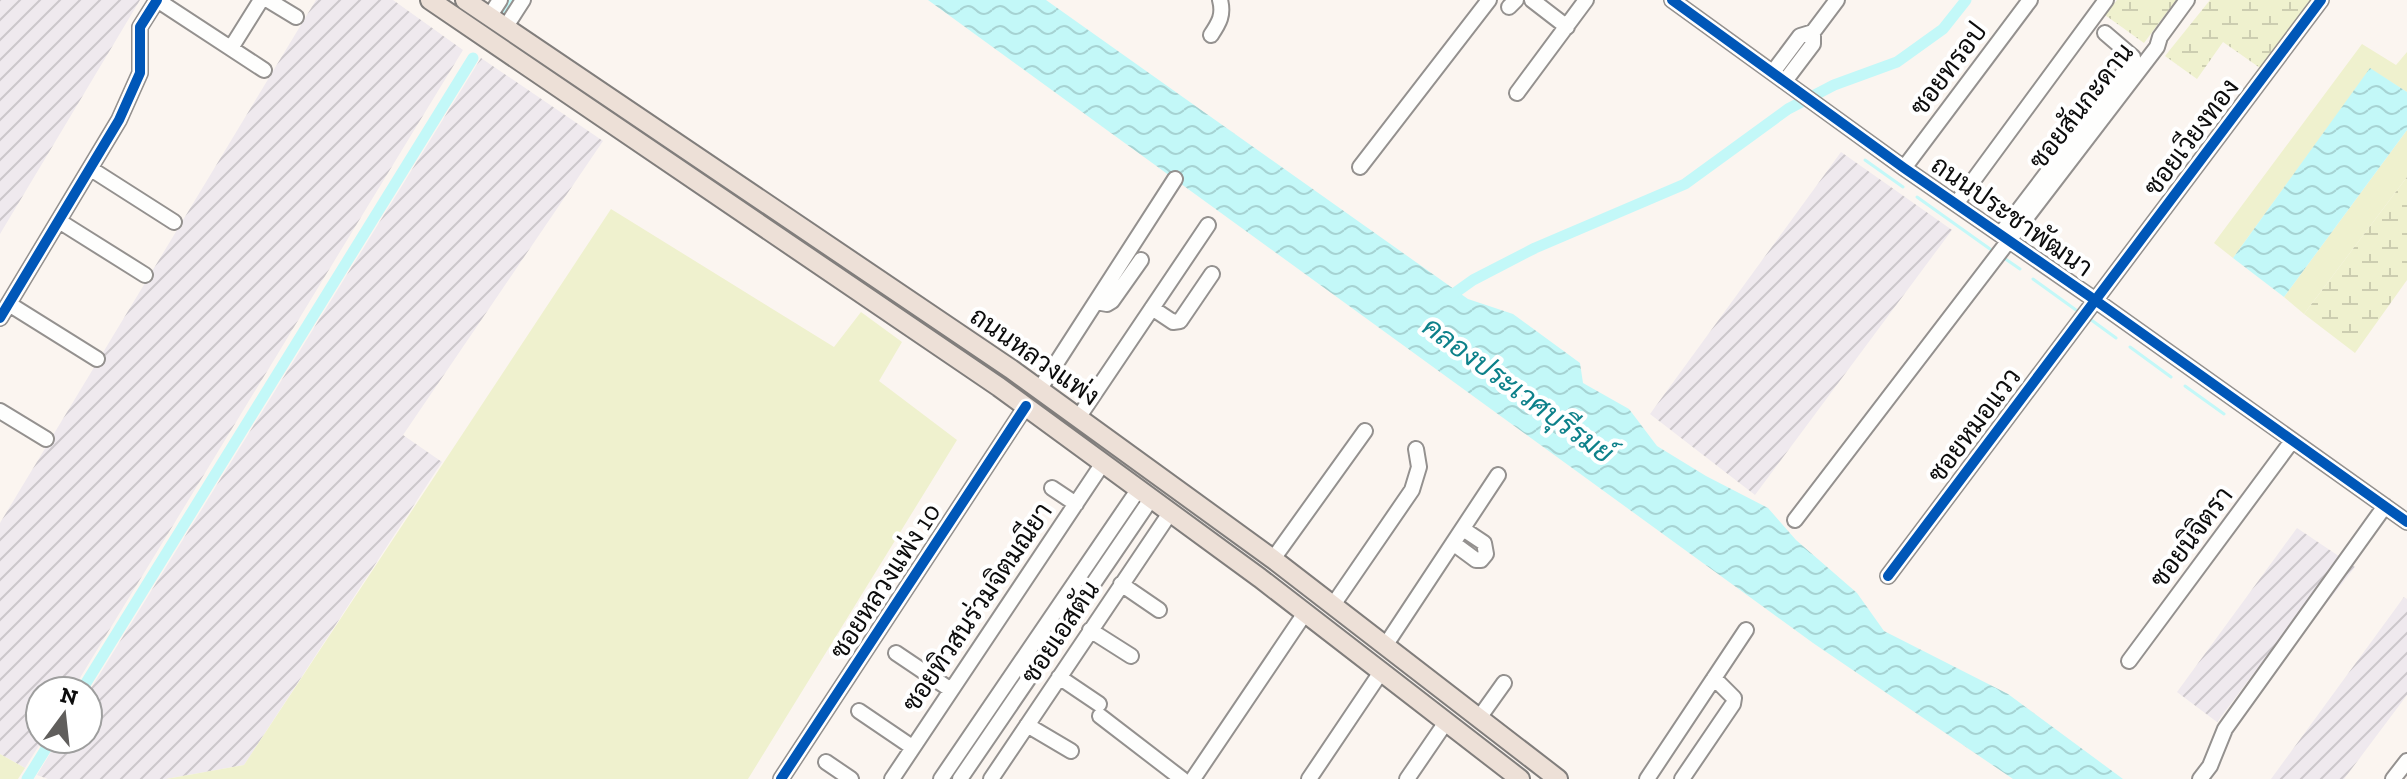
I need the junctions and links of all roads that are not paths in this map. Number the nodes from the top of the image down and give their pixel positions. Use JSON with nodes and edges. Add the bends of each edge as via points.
{"nodes":[{"id":1,"x":157,"y":0,"type":"edge"},
{"id":2,"x":261,"y":0,"type":"edge"},
{"id":3,"x":268,"y":0,"type":"edge"},
{"id":4,"x":430,"y":0,"type":"edge"},
{"id":5,"x":465,"y":0,"type":"edge"},
{"id":6,"x":500,"y":0,"type":"edge"},
{"id":7,"x":523,"y":0,"type":"edge"},
{"id":8,"x":1220,"y":0,"type":"edge"},
{"id":9,"x":1489,"y":0,"type":"edge"},
{"id":10,"x":1532,"y":0,"type":"edge"},
{"id":11,"x":1586,"y":0,"type":"edge"},
{"id":12,"x":1837,"y":0,"type":"edge"},
{"id":13,"x":2030,"y":0,"type":"edge"},
{"id":14,"x":2106,"y":0,"type":"edge"},
{"id":15,"x":2187,"y":0,"type":"edge"},
{"id":16,"x":2321,"y":0,"type":"edge"},
{"id":17,"x":1675,"y":1,"type":"edge"},
{"id":18,"x":296,"y":17,"type":"dead end"},
{"id":19,"x":489,"y":17,"type":"junction"},
{"id":20,"x":1567,"y":27,"type":"junction"},
{"id":21,"x":505,"y":28,"type":"junction"},
{"id":22,"x":2105,"y":33,"type":"dead end"},
{"id":23,"x":1211,"y":35,"type":"dead end"},
{"id":24,"x":231,"y":48,"type":"junction"},
{"id":25,"x":264,"y":70,"type":"dead end"},
{"id":26,"x":1779,"y":77,"type":"junction"},
{"id":27,"x":1517,"y":93,"type":"dead end"},
{"id":28,"x":1360,"y":167,"type":"dead end"},
{"id":29,"x":1904,"y":168,"type":"junction"},
{"id":30,"x":91,"y":169,"type":"junction"},
{"id":31,"x":1175,"y":179,"type":"dead end"},
{"id":32,"x":1956,"y":204,"type":"junction"},
{"id":33,"x":59,"y":221,"type":"junction"},
{"id":34,"x":174,"y":222,"type":"dead end"},
{"id":35,"x":1208,"y":225,"type":"dead end"},
{"id":36,"x":2004,"y":237,"type":"junction"},
{"id":37,"x":1141,"y":260,"type":"dead end"},
{"id":38,"x":1212,"y":274,"type":"dead end"},
{"id":39,"x":145,"y":275,"type":"dead end"},
{"id":40,"x":2095,"y":300,"type":"junction"},
{"id":41,"x":1096,"y":302,"type":"junction"},
{"id":42,"x":9,"y":304,"type":"junction"},
{"id":43,"x":1152,"y":308,"type":"junction"},
{"id":44,"x":0,"y":318,"type":"edge"},
{"id":45,"x":97,"y":359,"type":"dead end"},
{"id":46,"x":1011,"y":369,"type":"junction"},
{"id":47,"x":999,"y":387,"type":"junction"},
{"id":48,"x":1039,"y":390,"type":"junction"},
{"id":49,"x":1026,"y":406,"type":"junction"},
{"id":50,"x":0,"y":411,"type":"edge"},
{"id":51,"x":1078,"y":418,"type":"junction"},
{"id":52,"x":1365,"y":431,"type":"dead end"},
{"id":53,"x":46,"y":439,"type":"dead end"},
{"id":54,"x":2292,"y":441,"type":"junction"},
{"id":55,"x":1416,"y":449,"type":"dead end"},
{"id":56,"x":1103,"y":463,"type":"junction"},
{"id":57,"x":1498,"y":475,"type":"dead end"},
{"id":58,"x":1052,"y":488,"type":"dead end"},
{"id":59,"x":1145,"y":495,"type":"junction"},
{"id":60,"x":1076,"y":504,"type":"junction"},
{"id":61,"x":2385,"y":506,"type":"junction"},
{"id":62,"x":1170,"y":513,"type":"junction"},
{"id":63,"x":1795,"y":520,"type":"dead end"},
{"id":64,"x":2407,"y":522,"type":"edge"},
{"id":65,"x":1463,"y":529,"type":"junction"},
{"id":66,"x":1453,"y":543,"type":"junction"},
{"id":67,"x":1101,"y":558,"type":"junction"},
{"id":68,"x":1273,"y":559,"type":"junction"},
{"id":69,"x":1888,"y":576,"type":"dead end"},
{"id":70,"x":1260,"y":578,"type":"junction"},
{"id":71,"x":1121,"y":584,"type":"junction"},
{"id":72,"x":1333,"y":605,"type":"junction"},
{"id":73,"x":1159,"y":610,"type":"dead end"},
{"id":74,"x":1305,"y":613,"type":"junction"},
{"id":75,"x":1090,"y":630,"type":"junction"},
{"id":76,"x":1746,"y":630,"type":"dead end"},
{"id":77,"x":1385,"y":646,"type":"junction"},
{"id":78,"x":896,"y":653,"type":"dead end"},
{"id":79,"x":1131,"y":656,"type":"dead end"},
{"id":80,"x":2129,"y":661,"type":"dead end"},
{"id":81,"x":1381,"y":672,"type":"junction"},
{"id":82,"x":1059,"y":677,"type":"junction"},
{"id":83,"x":1714,"y":678,"type":"junction"},
{"id":84,"x":1504,"y":683,"type":"dead end"},
{"id":85,"x":951,"y":690,"type":"junction"},
{"id":86,"x":859,"y":711,"type":"dead end"},
{"id":87,"x":1479,"y":718,"type":"junction"},
{"id":88,"x":1446,"y":722,"type":"junction"},
{"id":89,"x":1027,"y":725,"type":"junction"},
{"id":90,"x":912,"y":747,"type":"junction"},
{"id":91,"x":1071,"y":751,"type":"dead end"},
{"id":92,"x":2407,"y":761,"type":"edge"},
{"id":93,"x":826,"y":762,"type":"dead end"},
{"id":94,"x":994,"y":775,"type":"edge"},
{"id":95,"x":781,"y":779,"type":"edge"},
{"id":96,"x":851,"y":779,"type":"edge"},
{"id":97,"x":892,"y":779,"type":"edge"},
{"id":98,"x":941,"y":779,"type":"edge"},
{"id":99,"x":960,"y":779,"type":"edge"},
{"id":100,"x":1010,"y":779,"type":"edge"},
{"id":101,"x":1182,"y":779,"type":"edge"},
{"id":102,"x":1193,"y":779,"type":"edge"},
{"id":103,"x":1309,"y":779,"type":"edge"},
{"id":104,"x":1407,"y":779,"type":"edge"},
{"id":105,"x":1520,"y":779,"type":"edge"},
{"id":106,"x":1558,"y":779,"type":"edge"},
{"id":107,"x":1647,"y":779,"type":"edge"},
{"id":108,"x":1682,"y":779,"type":"edge"},
{"id":109,"x":2200,"y":779,"type":"edge"},
{"id":110,"x":2393,"y":779,"type":"edge"}],
"edges":[{"from":1,"to":24,"type":"street"},
{"from":1,"to":30,"type":"street","via":[[139,31],[138,79]]},
{"from":2,"to":24,"type":"street"},
{"from":3,"to":18,"type":"street"},
{"from":4,"to":47,"type":"main road","name":"ถนนหลวงแพ่ง"},
{"from":5,"to":19,"type":"main road","name":"ถนนหลวงแพ่ง"},
{"from":6,"to":19,"type":"street"},
{"from":7,"to":21,"type":"street"},
{"from":8,"to":23,"type":"street","via":[[1221,19]]},
{"from":9,"to":28,"type":"street"},
{"from":10,"to":20,"type":"street"},
{"from":11,"to":20,"type":"street"},
{"from":12,"to":26,"type":"street","via":[[1813,32],[1800,36]]},
{"from":13,"to":29,"type":"street","name":"ซอยทรอป"},
{"from":14,"to":32,"type":"street"},
{"from":15,"to":36,"type":"street","name":"ซอยสันกะดาน","via":[[2157,47]]},
{"from":16,"to":40,"type":"street","name":"ซอยเวียงทอง"},
{"from":17,"to":26,"type":"street","name":"ถนนประชาพัฒนา"},
{"from":19,"to":21,"type":"main road","name":"ถนนหลวงแพ่ง"},
{"from":20,"to":27,"type":"street"},
{"from":21,"to":46,"type":"main road","name":"ถนนหลวงแพ่ง"},
{"from":22,"to":36,"type":"street","via":[[2133,60]]},
{"from":24,"to":25,"type":"street"},
{"from":26,"to":29,"type":"street","name":"ถนนประชาพัฒนา"},
{"from":29,"to":32,"type":"street","name":"ถนนประชาพัฒนา"},
{"from":30,"to":33,"type":"street"},
{"from":30,"to":34,"type":"street"},
{"from":31,"to":41,"type":"street"},
{"from":32,"to":36,"type":"street","name":"ถนนประชาพัฒนา"},
{"from":33,"to":39,"type":"street"},
{"from":33,"to":42,"type":"street"},
{"from":35,"to":43,"type":"street"},
{"from":36,"to":40,"type":"street","name":"ถนนประชาพัฒนา"},
{"from":36,"to":63,"type":"street"},
{"from":37,"to":41,"type":"street","via":[[1112,301]]},
{"from":38,"to":43,"type":"street","via":[[1180,321]]},
{"from":40,"to":54,"type":"street","name":"ถนนประชาพัฒนา"},
{"from":40,"to":69,"type":"street","name":"ซอยหมอแวว"},
{"from":41,"to":48,"type":"street"},
{"from":42,"to":44,"type":"street"},
{"from":42,"to":45,"type":"street"},
{"from":43,"to":51,"type":"street"},
{"from":46,"to":47,"type":"main road"},
{"from":46,"to":48,"type":"main road","name":"ถนนหลวงแพ่ง"},
{"from":47,"to":49,"type":"main road","name":"ถนนหลวงแพ่ง"},
{"from":48,"to":51,"type":"main road","name":"ถนนหลวงแพ่ง"},
{"from":49,"to":56,"type":"main road","name":"ถนนหลวงแพ่ง"},
{"from":49,"to":95,"type":"street","name":"ซอยหลวงแพ่ง 10"},
{"from":50,"to":53,"type":"street"},
{"from":51,"to":68,"type":"main road","name":"ถนนหลวงแพ่ง"},
{"from":52,"to":68,"type":"street"},
{"from":54,"to":61,"type":"street","name":"ถนนประชาพัฒนา"},
{"from":54,"to":80,"type":"street","name":"ซอยนิจิตรา"},
{"from":55,"to":72,"type":"street","via":[[1419,467],[1412,490]]},
{"from":56,"to":59,"type":"main road","name":"ถนนหลวงแพ่ง"},
{"from":56,"to":60,"type":"street","name":"ซอยทิวสนร่วมจิตมณียา"},
{"from":57,"to":65,"type":"street"},
{"from":58,"to":60,"type":"street"},
{"from":59,"to":62,"type":"main road","name":"ถนนหลวงแพ่ง"},
{"from":59,"to":67,"type":"street"},
{"from":60,"to":85,"type":"street","name":"ซอยทิวสนร่วมจิตมณียา"},
{"from":61,"to":64,"type":"street","name":"ถนนประชาพัฒนา"},
{"from":61,"to":109,"type":"street","via":[[2225,729]]},
{"from":62,"to":70,"type":"main road","name":"ถนนหลวงแพ่ง"},
{"from":62,"to":71,"type":"street","name":"ซอยเอสตัน"},
{"from":65,"to":66,"type":"street"},
{"from":65,"to":66,"type":"street","via":[[1484,543],[1486,554],[1476,560]]},
{"from":66,"to":77,"type":"street"},
{"from":67,"to":98,"type":"street"},
{"from":67,"to":99,"type":"street"},
{"from":68,"to":70,"type":"main road"},
{"from":68,"to":72,"type":"main road","name":"ถนนหลวงแพ่ง"},
{"from":70,"to":74,"type":"main road","name":"ถนนหลวงแพ่ง"},
{"from":71,"to":73,"type":"street"},
{"from":71,"to":75,"type":"street","name":"ซอยเอสตัน"},
{"from":72,"to":77,"type":"main road","name":"ถนนหลวงแพ่ง"},
{"from":74,"to":81,"type":"main road","name":"ถนนหลวงแพ่ง"},
{"from":74,"to":102,"type":"street"},
{"from":75,"to":79,"type":"street"},
{"from":75,"to":82,"type":"street","name":"ซอยเอสตัน"},
{"from":76,"to":83,"type":"street"},
{"from":77,"to":87,"type":"main road","name":"ถนนหลวงแพ่ง"},
{"from":78,"to":85,"type":"street"},
{"from":81,"to":88,"type":"main road","name":"ถนนหลวงแพ่ง"},
{"from":81,"to":103,"type":"street"},
{"from":82,"to":89,"type":"street","name":"ซอยเอสตัน"},
{"from":82,"to":101,"type":"street"},
{"from":83,"to":107,"type":"street"},
{"from":83,"to":108,"type":"street","via":[[1734,698],[1733,704]]},
{"from":84,"to":87,"type":"street"},
{"from":85,"to":90,"type":"street","name":"ซอยทิวสนร่วมจิตมณียา"},
{"from":86,"to":90,"type":"street"},
{"from":87,"to":106,"type":"main road","name":"ถนนหลวงแพ่ง"},
{"from":88,"to":104,"type":"street"},
{"from":88,"to":105,"type":"main road","name":"ถนนหลวงแพ่ง"},
{"from":89,"to":91,"type":"street"},
{"from":89,"to":94,"type":"street","name":"ซอยเอสตัน"},
{"from":90,"to":97,"type":"street","name":"ซอยทิวสนร่วมจิตมณียา"},
{"from":92,"to":110,"type":"street"},
{"from":93,"to":96,"type":"street"},
{"from":94,"to":100,"type":"street"}]}
